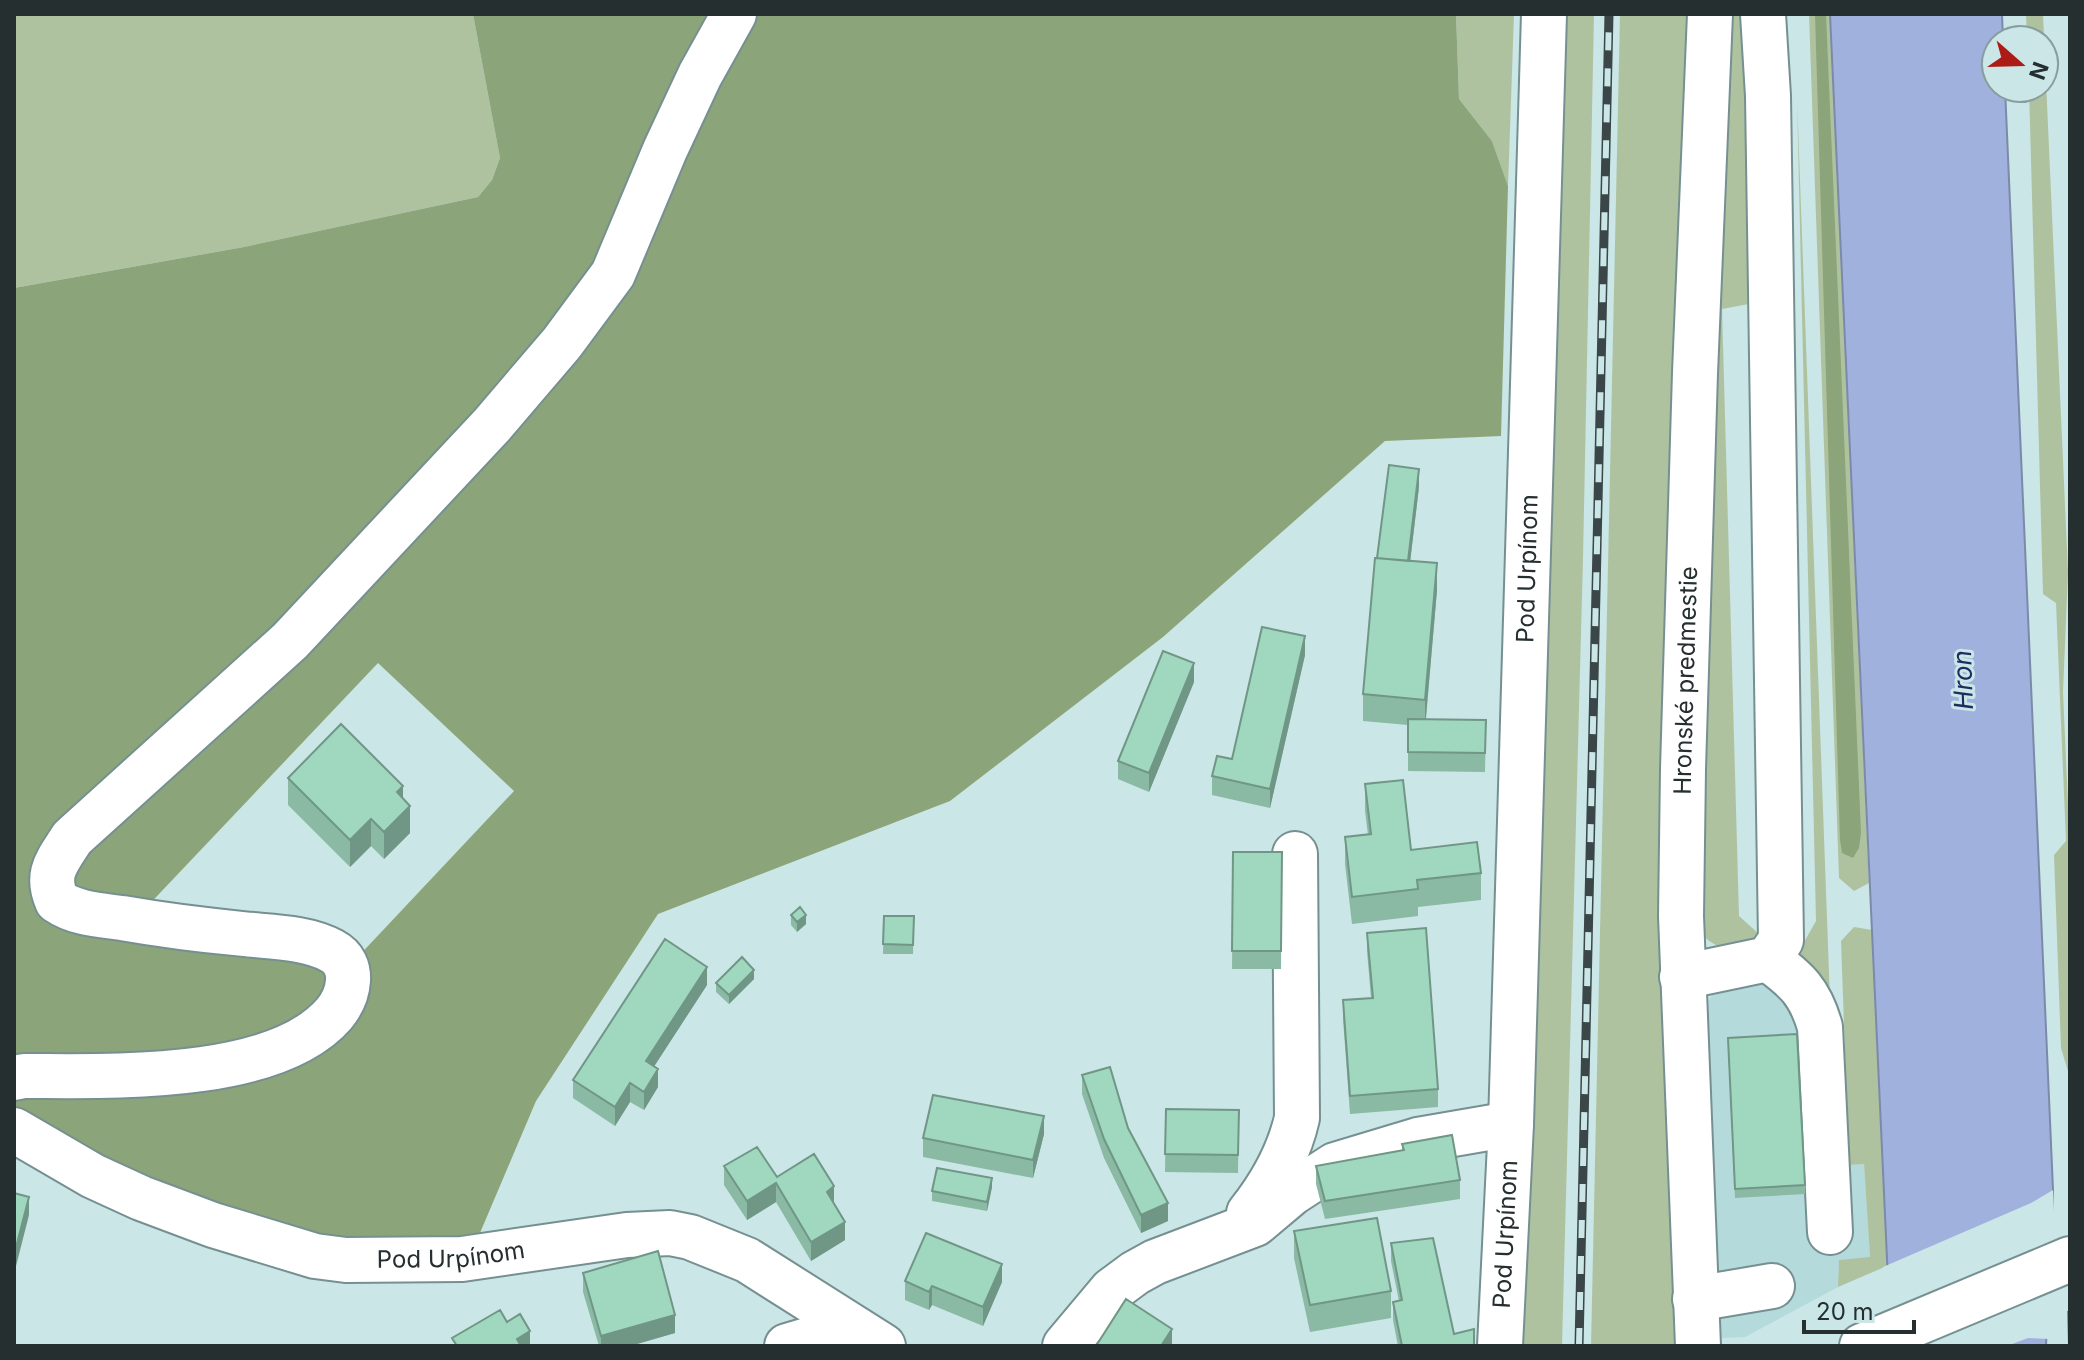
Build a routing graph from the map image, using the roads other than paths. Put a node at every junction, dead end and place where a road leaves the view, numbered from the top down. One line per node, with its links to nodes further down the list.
1 (734, 14): 8 (street)
2 (1544, 14): 9 (street, Pod Urpínom)
3 (1710, 14): 7 (street, Hronské predmestie)
4 (1763, 14): 6 (street)
5 (1295, 854): 12 (street)
6 (1768, 959): 7 (street); 11 (street)
7 (1682, 977): 15 (street, Hronské predmestie)
8 (14, 1078)
9 (1511, 1124): 12 (street, Pod Urpínom); 19 (street, Pod Urpínom)
10 (14, 1130): 16 (street, Pod Urpínom)
11 (1830, 1232)
12 (1233, 1234): 18 (street, Pod Urpínom)
13 (2062, 1262): 21 (street)
14 (1772, 1286): 15 (street)
15 (1695, 1299): 20 (street, Hronské predmestie)
16 (867, 1336): 17 (street)
17 (787, 1346)
18 (1065, 1346)
19 (1500, 1346)
20 (1698, 1346)
21 (1862, 1346)

